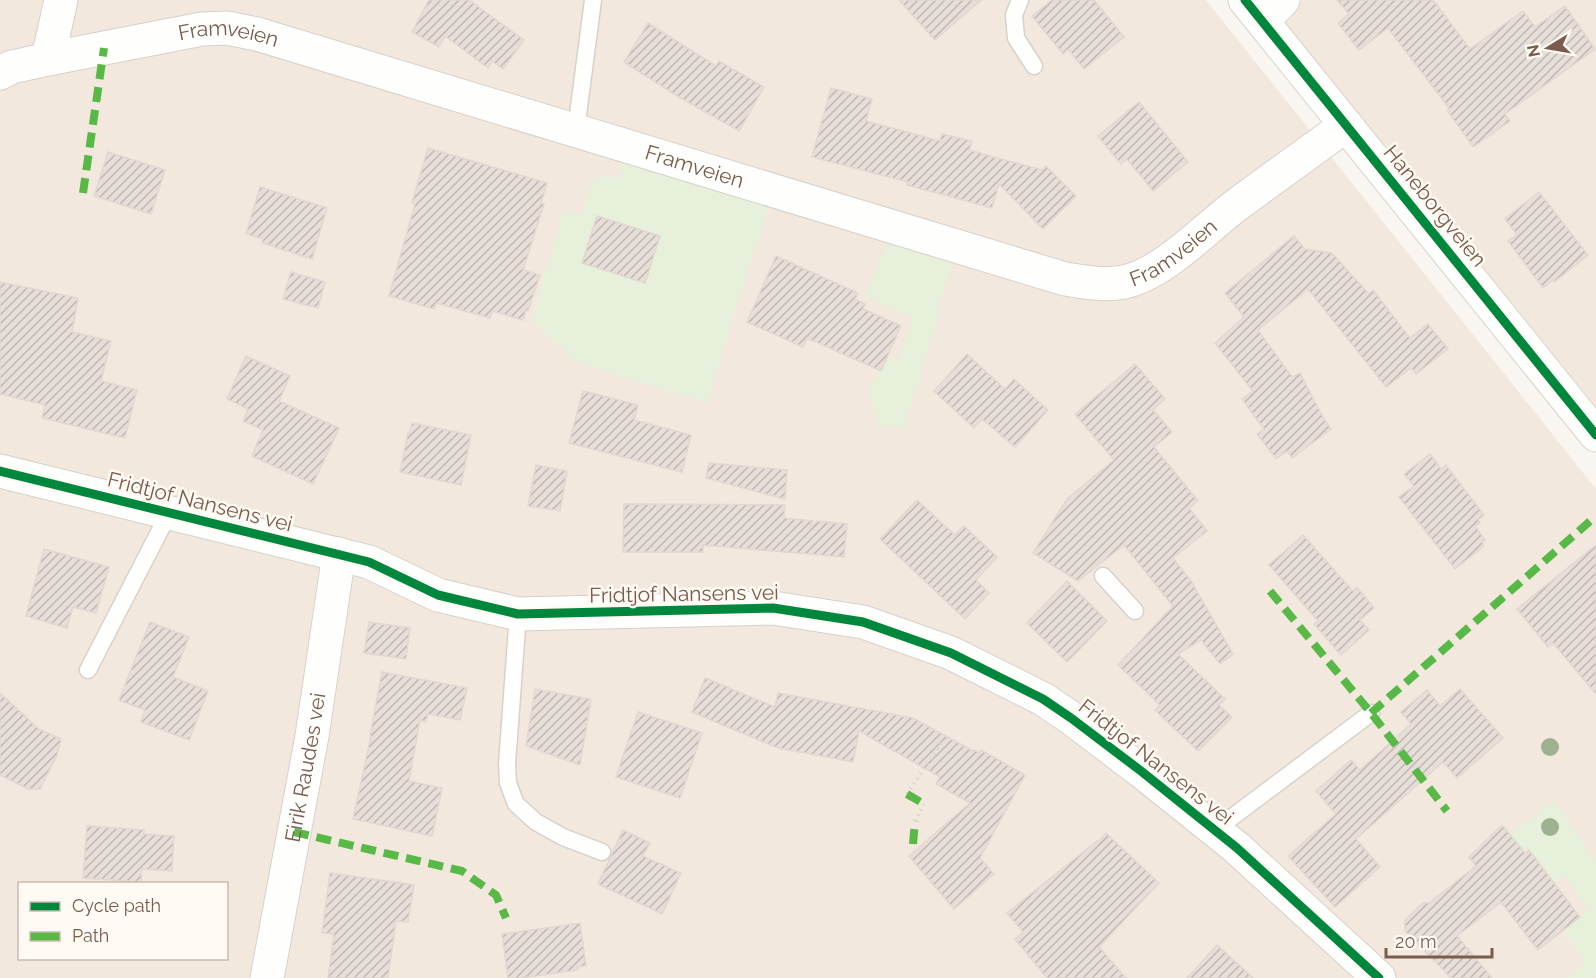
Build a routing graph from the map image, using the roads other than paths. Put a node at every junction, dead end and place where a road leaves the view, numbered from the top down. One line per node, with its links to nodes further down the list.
1 (61, 0): 5 (street)
2 (593, 0): 9 (lane)
3 (1020, 0): 6 (lane)
4 (1264, 7): 8 (street, Haneborgveien)
5 (48, 59): 7 (street, Framveien); 9 (street, Framveien)
6 (1034, 66)
7 (0, 73)
8 (1346, 125): 9 (street, Framveien); 10 (street, Haneborgveien)
9 (576, 130)
10 (1596, 435)
11 (0, 471): 12 (street, Fridtjof Nansens vei)
12 (169, 513): 13 (street, Fridtjof Nansens vei); 17 (lane)
13 (339, 554): 16 (street, Fridtjof Nansens vei); 21 (street, Eirik Raudes vei)
14 (1103, 576): 15 (lane)
15 (1135, 611)
16 (518, 614): 19 (street, Fridtjof Nansens vei); 20 (lane)
17 (88, 670)
18 (1371, 713): 19 (lane, Fridtjof Nansens vei)
19 (1215, 830): 22 (street, Fridtjof Nansens vei)
20 (602, 852)
21 (267, 978)
22 (1379, 978)

